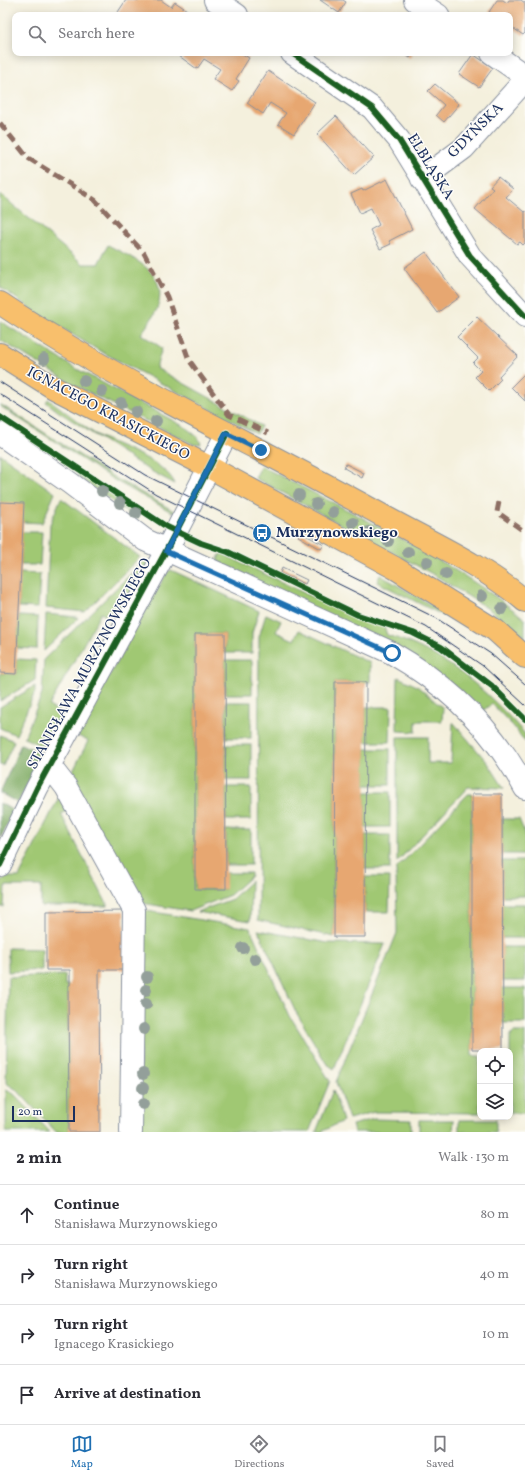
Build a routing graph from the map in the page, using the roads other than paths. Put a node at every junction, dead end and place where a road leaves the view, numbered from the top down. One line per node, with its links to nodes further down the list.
1 (215, 0): 3 (street)
2 (415, 0): 4 (street)
3 (233, 12)
4 (433, 12)
5 (296, 56): 9 (street, ELBLĄSKA)
6 (496, 56): 7 (street)
7 (525, 76)
8 (525, 80): 9 (street, GDYŃSKA)
9 (422, 179): 11 (street, ELBLĄSKA)
10 (0, 304): 13 (main road)
11 (525, 316)
12 (0, 354): 15 (main road, IGNACEGO KRASICKIEGO)
13 (226, 433): 15 (street, STANISŁAWA MURZYNOWSKIEGO); 17 (main road)
14 (0, 434): 16 (street, STANISŁAWA MURZYNOWSKIEGO)
15 (209, 467): 16 (street, STANISŁAWA MURZYNOWSKIEGO); 18 (main road, IGNACEGO KRASICKIEGO)
16 (166, 551): 19 (street, STANISŁAWA MURZYNOWSKIEGO); 20 (street, STANISŁAWA MURZYNOWSKIEGO)
17 (525, 601)
18 (525, 657)
19 (49, 765): 21 (street, STANISŁAWA MURZYNOWSKIEGO); 22 (street)
20 (525, 788)
21 (0, 865)
22 (131, 1132)

